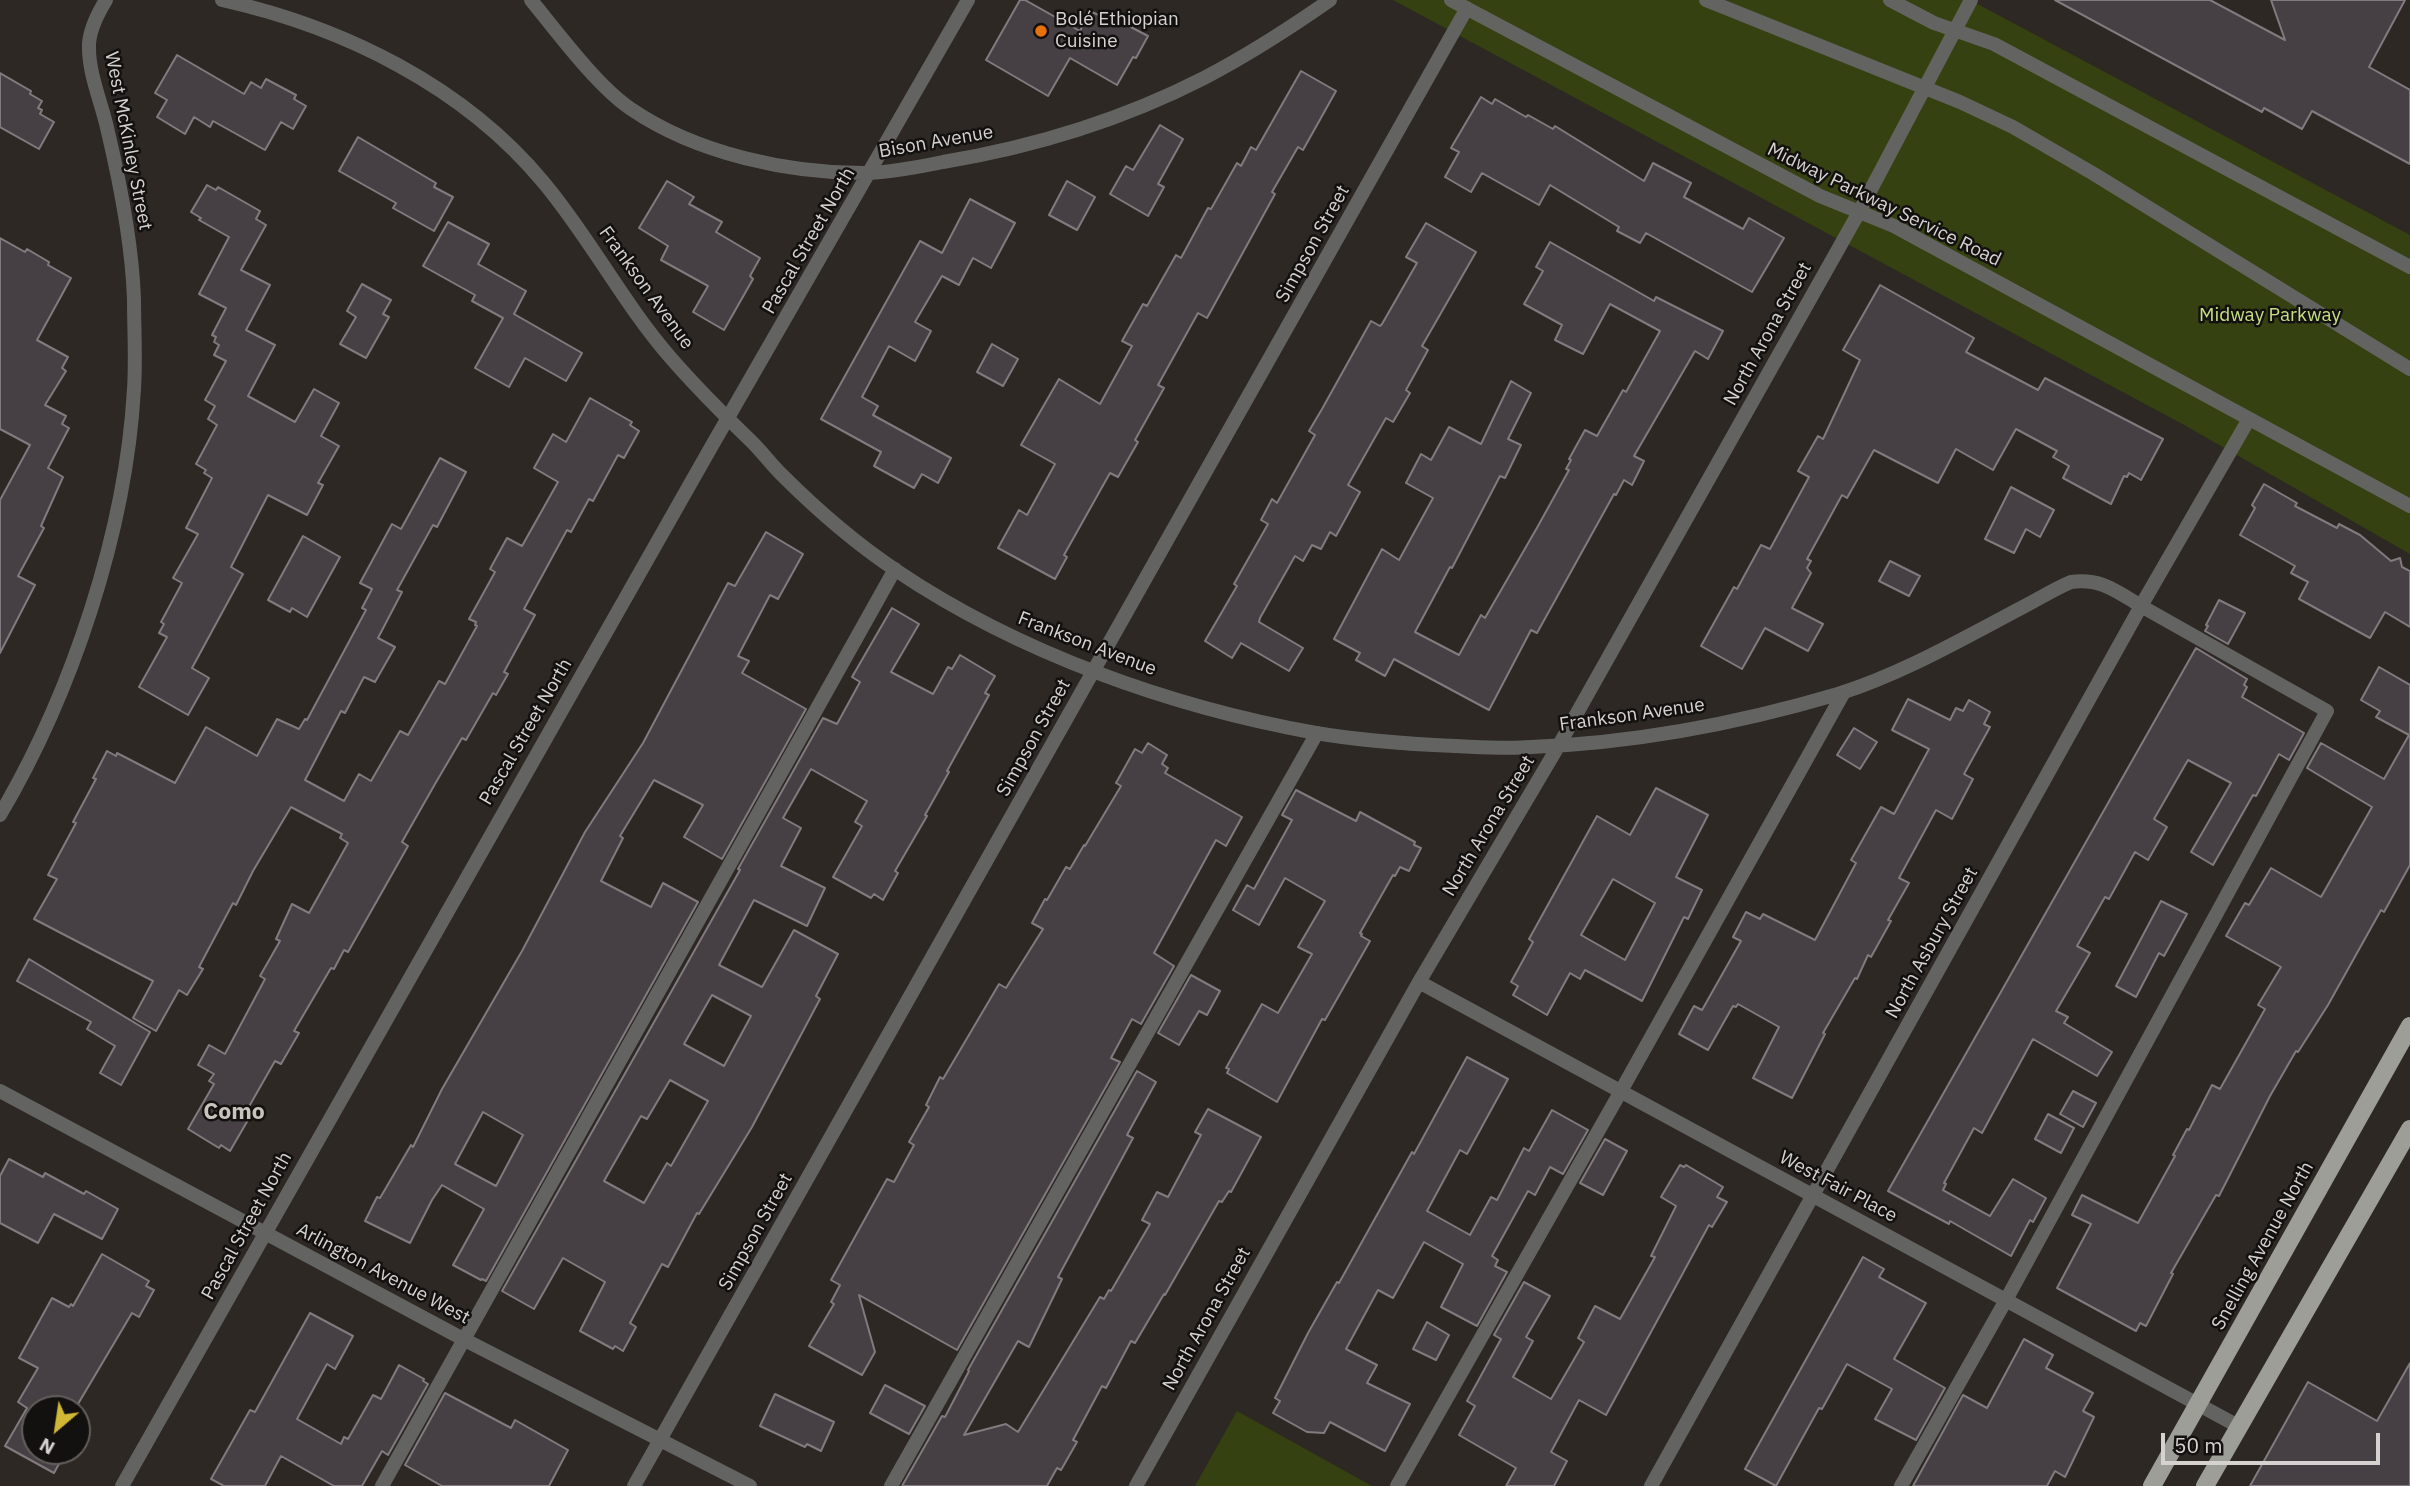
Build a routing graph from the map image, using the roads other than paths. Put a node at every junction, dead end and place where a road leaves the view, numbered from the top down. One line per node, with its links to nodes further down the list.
1 (106, 0): 26 (street, West McKinley Street)
2 (222, 0): 18 (street, Frankson Avenue)
3 (531, 0): 13 (street, Bison Avenue)
4 (968, 0): 13 (street, Pascal Street North)
5 (1331, 0): 13 (street, Bison Avenue)
6 (1451, 0): 10 (street, Midway Parkway Service Road)
7 (1706, 0): 12 (street)
8 (1890, 0): 11 (street)
9 (1972, 0): 11 (street, North Arona Street)
10 (1466, 8): 14 (street, Midway Parkway Service Road); 22 (street, Simpson Street)
11 (1955, 30): 12 (street, North Arona Street); 15 (street)
12 (1925, 88): 14 (street, North Arona Street); 16 (street)
13 (870, 173): 18 (street, Pascal Street North)
14 (1858, 214): 17 (street, Midway Parkway Service Road); 25 (street, North Arona Street)
15 (2410, 267)
16 (2410, 369)
17 (2249, 419): 19 (street, Midway Parkway Service Road); 21 (street, North Asbury Street)
18 (728, 420): 20 (street, Frankson Avenue); 33 (street, Pascal Street North)
19 (2410, 506)
20 (895, 569): 22 (street, Frankson Avenue); 35 (street)
21 (2141, 606): 23 (street, Frankson Avenue); 32 (street, North Asbury Street); 34 (street, Frankson Avenue)
22 (1095, 670): 24 (street, Frankson Avenue); 38 (street, Simpson Street)
23 (1844, 692): 25 (street, Frankson Avenue); 30 (street)
24 (1317, 733): 25 (street, Frankson Avenue); 43 (street)
25 (1559, 745): 27 (street, North Arona Street)
26 (0, 815)
27 (1419, 982): 30 (street, West Fair Place); 44 (street, North Arona Street)
28 (2410, 1027): 36 (main road, Snelling Avenue North)
29 (0, 1091): 33 (street, Arlington Avenue West)
30 (1621, 1091): 32 (street, West Fair Place); 45 (street)
31 (2410, 1129): 37 (main road)
32 (1814, 1197): 34 (street, West Fair Place); 46 (street, North Asbury Street)
33 (265, 1234): 35 (street, Arlington Avenue West); 39 (street, Pascal Street North)
34 (2006, 1300): 36 (street, West Fair Place); 47 (street)
35 (465, 1340): 38 (street, Arlington Avenue West); 40 (street)
36 (2199, 1404): 37 (street, West Fair Place); 48 (main road, Snelling Avenue North)
37 (2238, 1426): 49 (main road)
38 (660, 1439): 41 (street, Simpson Street); 42 (street, Arlington Avenue West)
39 (122, 1486)
40 (382, 1486)
41 (634, 1486)
42 (750, 1486)
43 (891, 1486)
44 (1136, 1486)
45 (1397, 1486)
46 (1651, 1486)
47 (1901, 1486)
48 (2152, 1486)
49 (2204, 1486)

